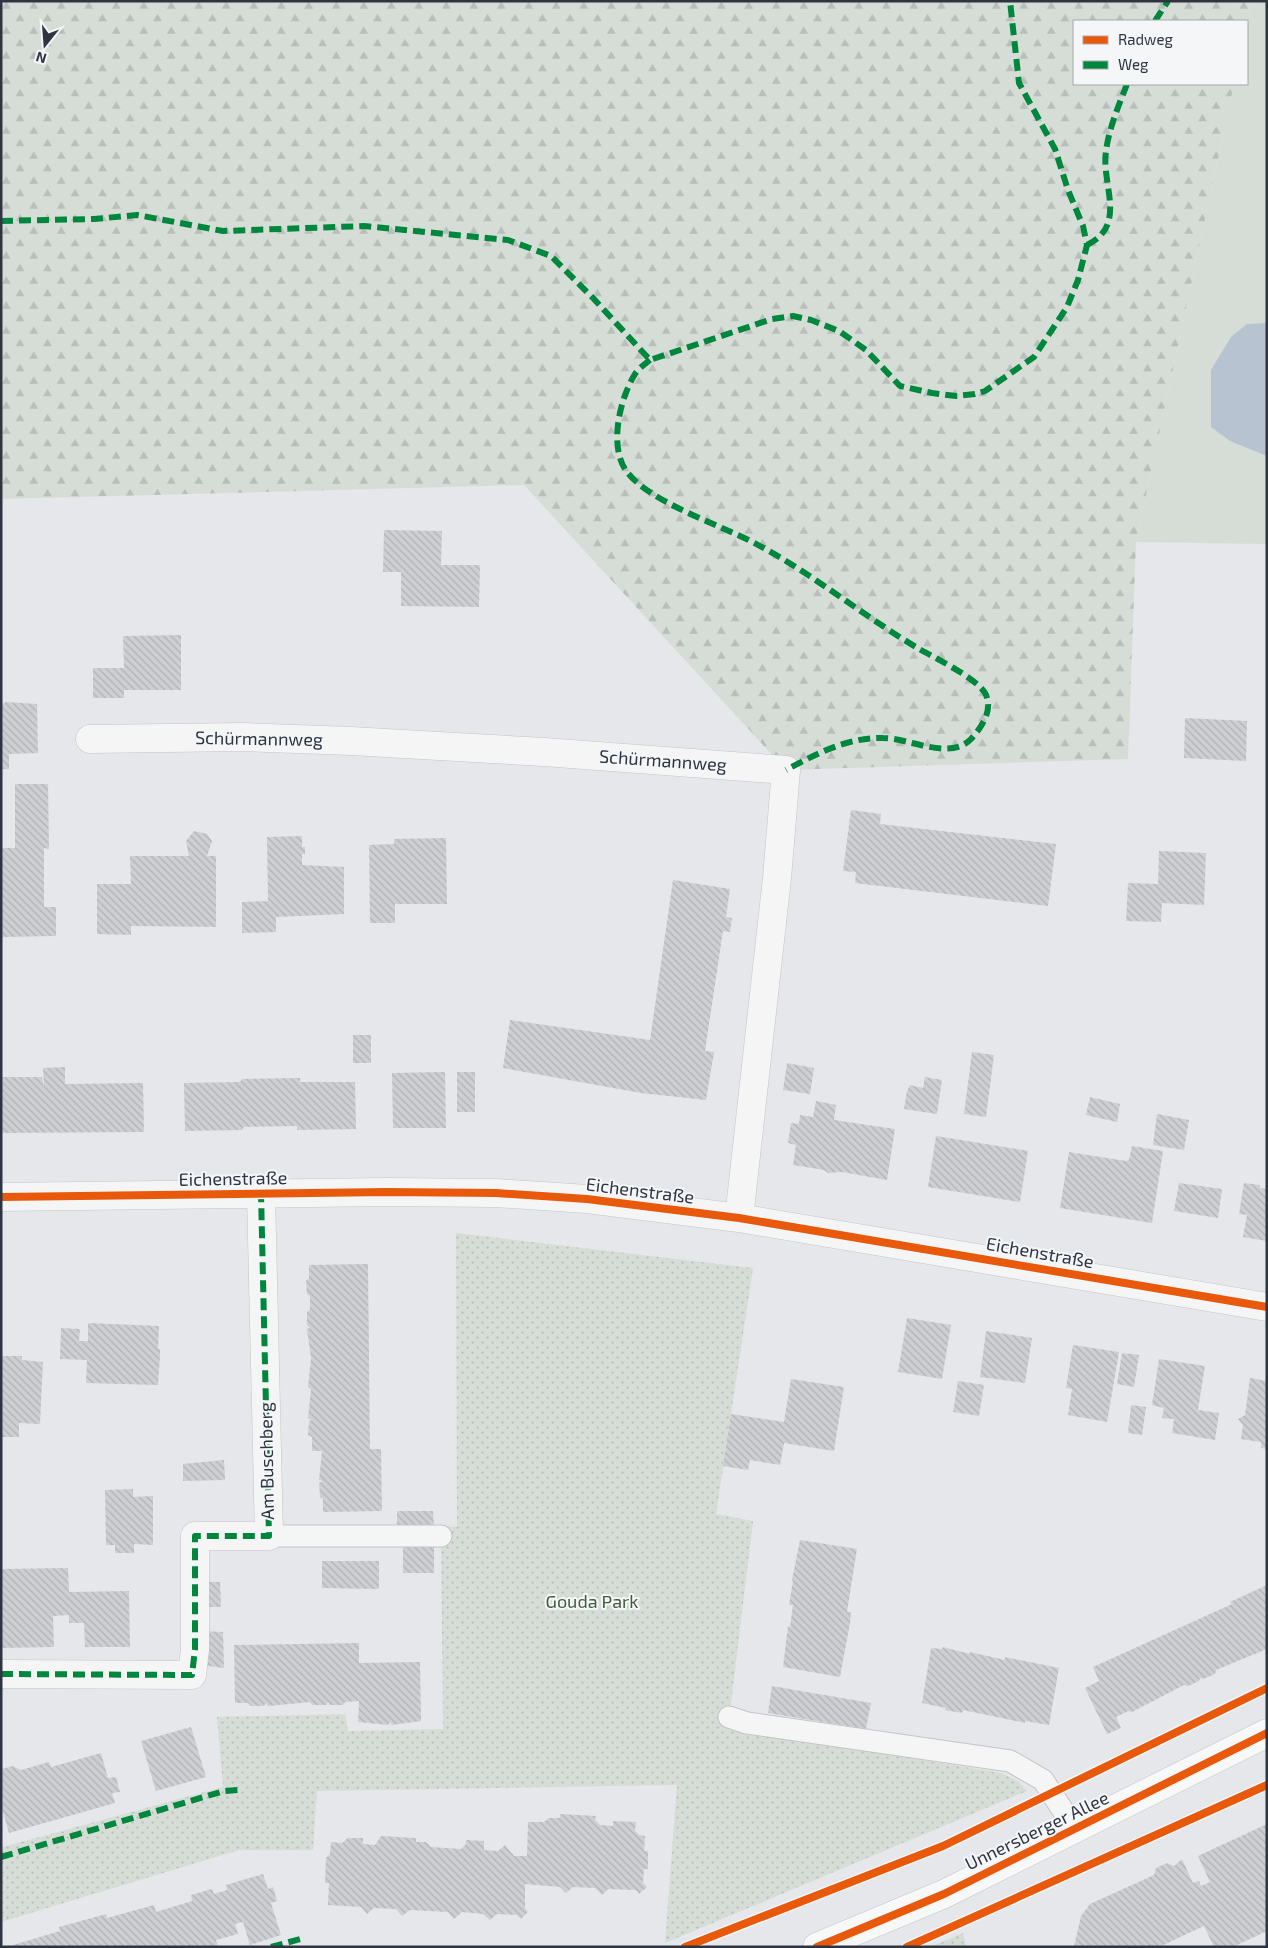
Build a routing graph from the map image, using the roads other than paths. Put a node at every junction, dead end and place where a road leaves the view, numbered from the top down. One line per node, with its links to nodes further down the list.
1 (90, 740): 4 (street, Schürmannweg)
2 (261, 1193): 3 (street, Eichenstraße); 4 (street, Eichenstraße); 6 (street, Am Buschberg)
3 (1, 1197)
4 (738, 1218): 5 (street, Eichenstraße)
5 (1267, 1307)
6 (269, 1536): 7 (lane); 8 (street, Am Buschberg)
7 (441, 1536)
8 (1, 1674)
9 (729, 1717): 11 (lane, Unnersberger Allee)
10 (1267, 1733): 11 (main road, Unnersberger Allee)
11 (1075, 1828): 12 (main road, Unnersberger Allee)
12 (817, 1947)

